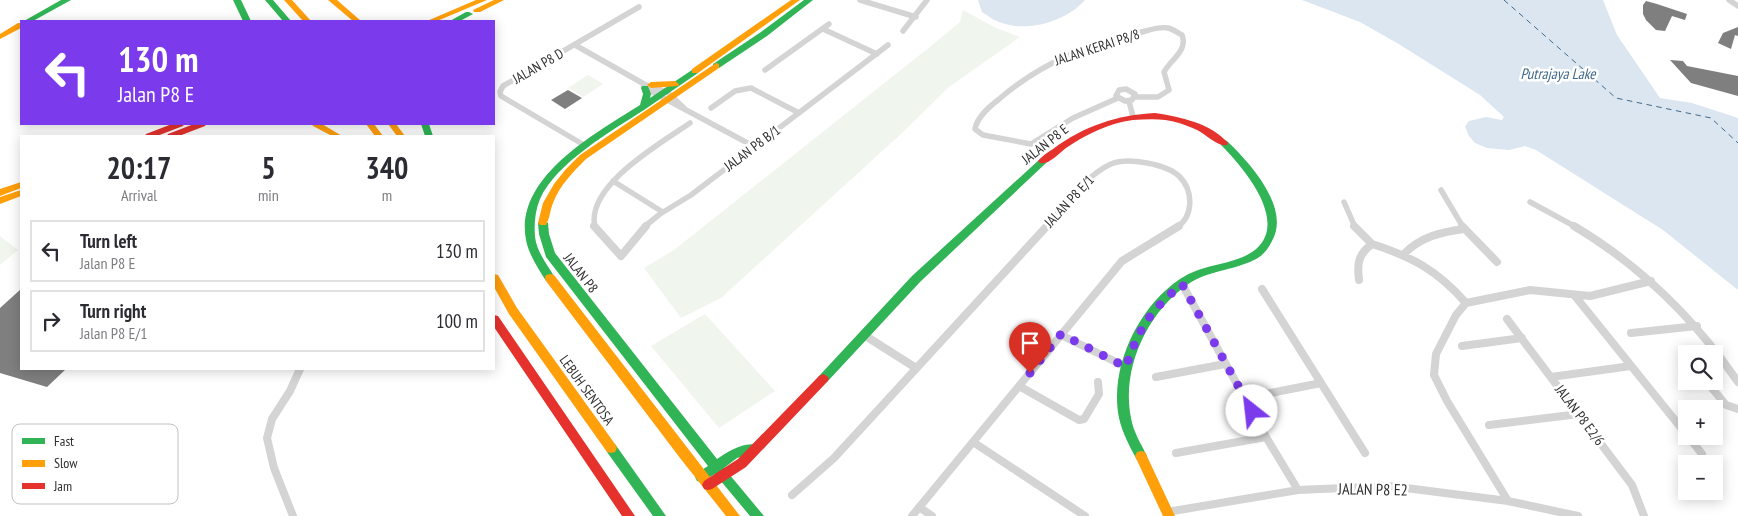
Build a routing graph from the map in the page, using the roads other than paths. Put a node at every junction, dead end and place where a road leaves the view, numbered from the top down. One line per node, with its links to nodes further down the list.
1 (67, 0): 16 (street)
2 (237, 0): 17 (street)
3 (269, 0): 18 (street)
4 (288, 0): 19 (street)
5 (332, 0): 20 (street)
6 (483, 0): 21 (street)
7 (500, 0): 22 (street)
8 (796, 0): 32 (street, JALAN P8)
9 (809, 0): 34 (street, JALAN P8)
10 (860, 0): 15 (street)
11 (927, 0): 15 (street)
12 (1729, 0): 13 (street)
13 (1738, 6)
14 (639, 8): 28 (street, JALAN P8 D)
15 (916, 17): 26 (street)
16 (30, 20)
17 (247, 20)
18 (286, 20)
19 (306, 20)
20 (357, 20)
21 (433, 20)
22 (455, 20)
23 (829, 24): 25 (street)
24 (20, 26): 27 (street)
25 (824, 29): 30 (street); 31 (street)
26 (903, 30)
27 (0, 37)
28 (575, 45): 33 (street); 51 (street, JALAN P8 D)
29 (888, 45): 30 (street, JALAN P8 B/1)
30 (877, 54): 40 (street, JALAN P8 B/1)
31 (765, 70)
32 (675, 84): 33 (street); 34 (street, JALAN P8)
33 (647, 85): 34 (street); 38 (street)
34 (665, 96): 38 (street, JALAN P8); 52 (street); 105 (street, JALAN P8)
35 (1135, 96): 36 (street); 36 (street, JALAN KERAI P8/8); 37 (street)
36 (1118, 98): 37 (street)
37 (1129, 101): 41 (street)
38 (644, 105): 51 (street, JALAN P8)
39 (711, 108): 40 (street)
40 (799, 113): 52 (street, JALAN P8 B/1)
41 (1133, 117): 69 (street, JALAN P8 E); 78 (street, JALAN P8 E)
42 (690, 123): 53 (street)
43 (177, 125): 47 (street)
44 (199, 125): 48 (street)
45 (318, 125): 49 (street)
46 (326, 125): 50 (street)
47 (152, 135)
48 (174, 135)
49 (336, 135)
50 (337, 135)
51 (584, 145): 106 (street, JALAN P8)
52 (754, 147): 61 (street, JALAN P8 B/1)
53 (613, 181): 61 (street); 61 (street, JALAN P8 B/1)
54 (20, 185): 56 (street)
55 (1441, 190): 62 (street)
56 (0, 193)
57 (20, 193): 58 (street)
58 (0, 201)
59 (1344, 202): 63 (street)
60 (1530, 202): 68 (street)
61 (661, 210)
62 (1464, 229): 64 (street); 65 (street)
63 (1372, 244): 64 (street); 67 (street)
64 (1404, 254): 72 (street)
65 (1497, 262)
66 (495, 280): 116 (street, LEBUH SENTOSA)
67 (1359, 280)
68 (1651, 281): 71 (street); 75 (street)
69 (1182, 284): 81 (street); 83 (street, JALAN P8 E)
70 (1262, 289): 90 (street)
71 (1575, 296): 72 (street); 82 (street)
72 (1466, 303): 111 (street)
73 (1507, 319): 79 (street, JALAN P8 E2/6)
74 (495, 321): 115 (street)
75 (1697, 326): 76 (street); 89 (street)
76 (1631, 333)
77 (1061, 334): 83 (street); 84 (street, JALAN P8 E/1); 91 (street, JALAN P8 E/1)
78 (864, 335): 84 (street); 101 (street, JALAN P8 E)
79 (1522, 338): 80 (street); 87 (street, JALAN P8 E2/6)
80 (1462, 346)
81 (1226, 364): 86 (street); 93 (street)
82 (1631, 366): 87 (street); 96 (street)
83 (1126, 367): 113 (street, JALAN P8 E)
84 (916, 368): 110 (street, JALAN P8 E/1)
85 (300, 370): 114 (street)
86 (1156, 377)
87 (1551, 377): 95 (street, JALAN P8 E2/6)
88 (1098, 382): 91 (street)
89 (1738, 382)
90 (1322, 383): 93 (street); 103 (street)
91 (1019, 386): 99 (street, JALAN P8 E/1)
92 (1714, 390): 94 (street)
93 (1245, 398): 98 (street)
94 (1738, 409)
95 (1579, 414): 97 (street); 123 (street, JALAN P8 E2/6)
96 (1678, 424)
97 (1489, 425)
98 (1266, 437): 102 (street); 109 (street)
99 (973, 442): 112 (street, JALAN P8 E/1); 121 (street)
100 (1695, 445): 104 (street)
101 (753, 449): 105 (street); 107 (street, JALAN P8 E)
102 (1176, 453)
103 (1365, 453)
104 (1702, 454)
105 (716, 467): 106 (street); 107 (street, JALAN P8)
106 (702, 476): 108 (street, JALAN P8)
107 (723, 476): 108 (street, JALAN P8 E); 118 (street, JALAN P8)
108 (708, 485): 117 (street, JALAN P8)
109 (1298, 490): 111 (street, JALAN P8 E2); 113 (street, JALAN P8 E2)
110 (792, 495)
111 (1508, 501): 122 (street, JALAN P8 E2)
112 (920, 507): 119 (street, JALAN P8 E/1); 120 (street)
113 (1168, 514)
114 (293, 516)
115 (629, 516)
116 (660, 516)
117 (734, 516)
118 (758, 516)
119 (912, 516)
120 (932, 516)
121 (1085, 516)
122 (1578, 516)
123 (1644, 516)

